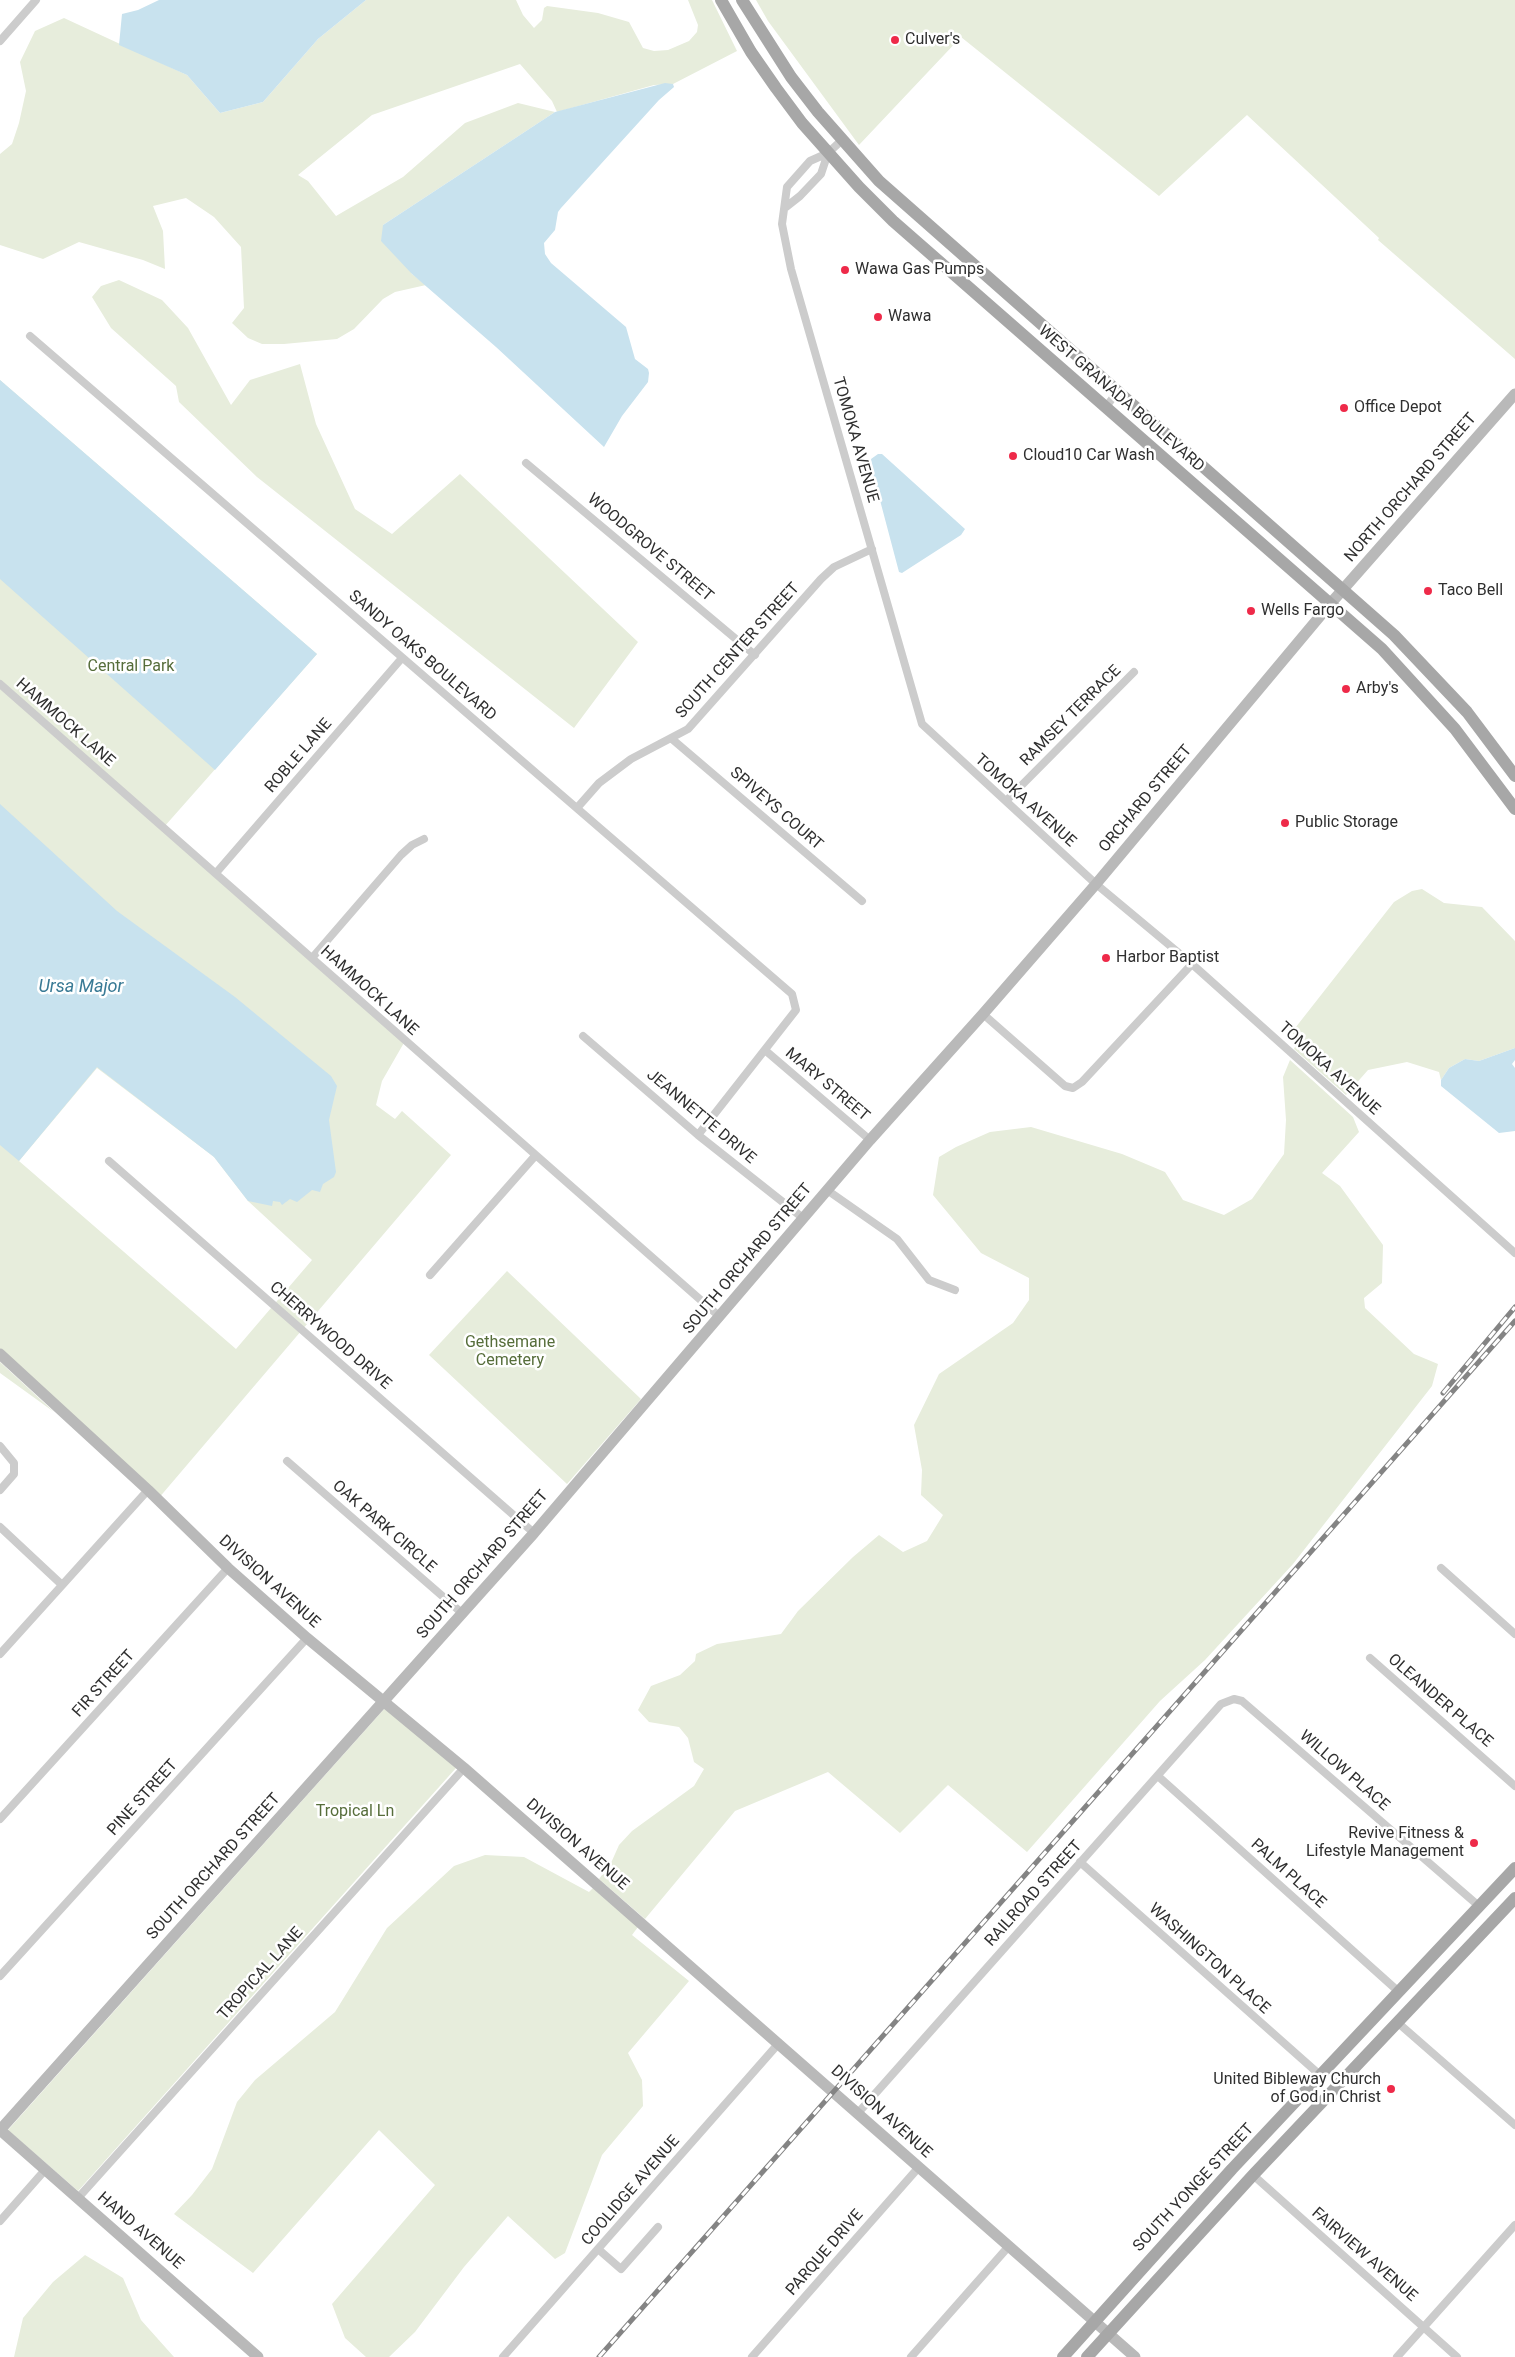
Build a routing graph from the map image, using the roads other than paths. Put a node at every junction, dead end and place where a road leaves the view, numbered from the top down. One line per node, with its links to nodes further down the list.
1 (36, 0): 4 (street)
2 (721, 0): 6 (main road, WEST GRANADA BOULEVARD)
3 (742, 0): 5 (main road, WEST GRANADA BOULEVARD)
4 (0, 41)
5 (842, 140): 6 (street, TOMOKA AVENUE); 9 (main road, WEST GRANADA BOULEVARD)
6 (828, 153): 7 (street, TOMOKA AVENUE); 7 (street, TOMOKA AVENUE); 11 (main road, WEST GRANADA BOULEVARD)
7 (786, 207): 13 (street, TOMOKA AVENUE)
8 (30, 336): 17 (street, SANDY OAKS BOULEVARD)
9 (1118, 392): 11 (street); 14 (main road, WEST GRANADA BOULEVARD)
10 (1515, 394): 14 (street, NORTH ORCHARD STREET)
11 (1106, 407): 15 (main road, WEST GRANADA BOULEVARD)
12 (526, 463): 16 (street, WOODGROVE STREET)
13 (872, 549): 16 (street, SOUTH CENTER STREET); 24 (street, TOMOKA AVENUE)
14 (1344, 588): 15 (street, NORTH ORCHARD STREET); 22 (main road, WEST GRANADA BOULEVARD)
15 (1331, 603): 20 (main road, WEST GRANADA BOULEVARD); 29 (street, ORCHARD STREET)
16 (755, 655): 21 (street, SOUTH CENTER STREET)
17 (402, 658): 25 (street, SANDY OAKS BOULEVARD); 28 (street, ROBLE LANE)
18 (1134, 672): 24 (street, RAMSEY TERRACE)
19 (0, 684): 28 (street, HAMMOCK LANE)
20 (1455, 729): 22 (main road); 26 (main road, WEST GRANADA BOULEVARD)
21 (672, 739): 25 (street, SOUTH CENTER STREET); 30 (street, SPIVEYS COURT)
22 (1495, 747): 23 (main road, WEST GRANADA BOULEVARD)
23 (1515, 776)
24 (1006, 801): 29 (street, TOMOKA AVENUE)
25 (577, 808): 35 (street, SANDY OAKS BOULEVARD)
26 (1515, 809)
27 (424, 839): 31 (street)
28 (216, 873): 31 (street, HAMMOCK LANE)
29 (1096, 884): 32 (street, TOMOKA AVENUE); 33 (street, ORCHARD STREET)
30 (862, 901)
31 (312, 958): 38 (street, HAMMOCK LANE)
32 (1192, 964): 33 (street); 42 (street, TOMOKA AVENUE)
33 (983, 1014): 37 (street, SOUTH ORCHARD STREET)
34 (583, 1036): 36 (street, JEANNETTE DRIVE)
35 (766, 1051): 36 (street); 37 (street, MARY STREET)
36 (698, 1136): 41 (street, JEANNETTE DRIVE)
37 (870, 1140): 40 (street, SOUTH ORCHARD STREET)
38 (535, 1156): 43 (street); 45 (street, HAMMOCK LANE)
39 (109, 1161): 52 (street, CHERRYWOOD DRIVE)
40 (827, 1190): 41 (street, SOUTH ORCHARD STREET); 44 (street)
41 (803, 1218): 45 (street, SOUTH ORCHARD STREET)
42 (1515, 1253)
43 (430, 1275)
44 (955, 1290)
45 (720, 1317): 52 (street, SOUTH ORCHARD STREET)
46 (0, 1354): 50 (street, DIVISION AVENUE)
47 (0, 1446): 49 (street)
48 (288, 1461): 56 (street, OAK PARK CIRCLE)
49 (0, 1490)
50 (148, 1490): 53 (street, DIVISION AVENUE); 55 (street)
51 (0, 1527): 55 (street)
52 (534, 1533): 56 (street, SOUTH ORCHARD STREET)
53 (228, 1568): 58 (street, DIVISION AVENUE); 66 (street, FIR STREET)
54 (1441, 1568): 57 (street)
55 (61, 1584): 59 (street)
56 (463, 1614): 62 (street, SOUTH ORCHARD STREET)
57 (1515, 1634)
58 (307, 1638): 62 (street, DIVISION AVENUE); 71 (street, PINE STREET)
59 (0, 1654)
60 (1370, 1658): 65 (street, OLEANDER PLACE)
61 (1234, 1699): 64 (street, RAILROAD STREET); 70 (street, WILLOW PLACE)
62 (384, 1701): 63 (street, DIVISION AVENUE); 79 (street, SOUTH ORCHARD STREET)
63 (464, 1768): 74 (street, DIVISION AVENUE); 83 (street, TROPICAL LANE)
64 (1159, 1777): 67 (street, RAILROAD STREET); 72 (street, PALM PLACE)
65 (1515, 1786)
66 (0, 1818)
67 (1080, 1862): 75 (street, WASHINGTON PLACE); 77 (street, RAILROAD STREET)
68 (1515, 1868): 70 (main road, SOUTH YONGE STREET)
69 (1515, 1898): 73 (main road)
70 (1480, 1907): 72 (main road, SOUTH YONGE STREET)
71 (0, 1976)
72 (1399, 1992): 75 (main road, SOUTH YONGE STREET)
73 (1397, 2022): 76 (main road); 78 (street)
74 (779, 2043): 77 (street, DIVISION AVENUE); 88 (street, COOLIDGE AVENUE)
75 (1320, 2076): 76 (main road); 89 (main road, SOUTH YONGE STREET)
76 (1316, 2108): 82 (main road)
77 (858, 2113): 80 (street, DIVISION AVENUE)
78 (1515, 2125)
79 (0, 2130): 81 (street, HAND AVENUE)
80 (919, 2167): 87 (street, DIVISION AVENUE); 94 (street, PARQUE DRIVE)
81 (45, 2170): 83 (street, HAND AVENUE); 84 (street)
82 (1253, 2175): 90 (street, FAIRVIEW AVENUE); 91 (main road)
83 (78, 2198): 92 (street, HAND AVENUE)
84 (0, 2221)
85 (1515, 2224): 90 (street)
86 (658, 2227): 88 (street)
87 (1009, 2246): 89 (street, DIVISION AVENUE); 95 (street)
88 (598, 2249): 93 (street, COOLIDGE AVENUE)
89 (1094, 2321): 91 (street, DIVISION AVENUE); 96 (main road, SOUTH YONGE STREET)
90 (1424, 2326): 99 (street); 100 (street, FAIRVIEW AVENUE)
91 (1108, 2334): 97 (main road); 98 (street, DIVISION AVENUE)
92 (258, 2357)
93 (503, 2357)
94 (752, 2357)
95 (911, 2357)
96 (1063, 2357)
97 (1088, 2357)
98 (1135, 2357)
99 (1397, 2357)
100 (1457, 2357)

